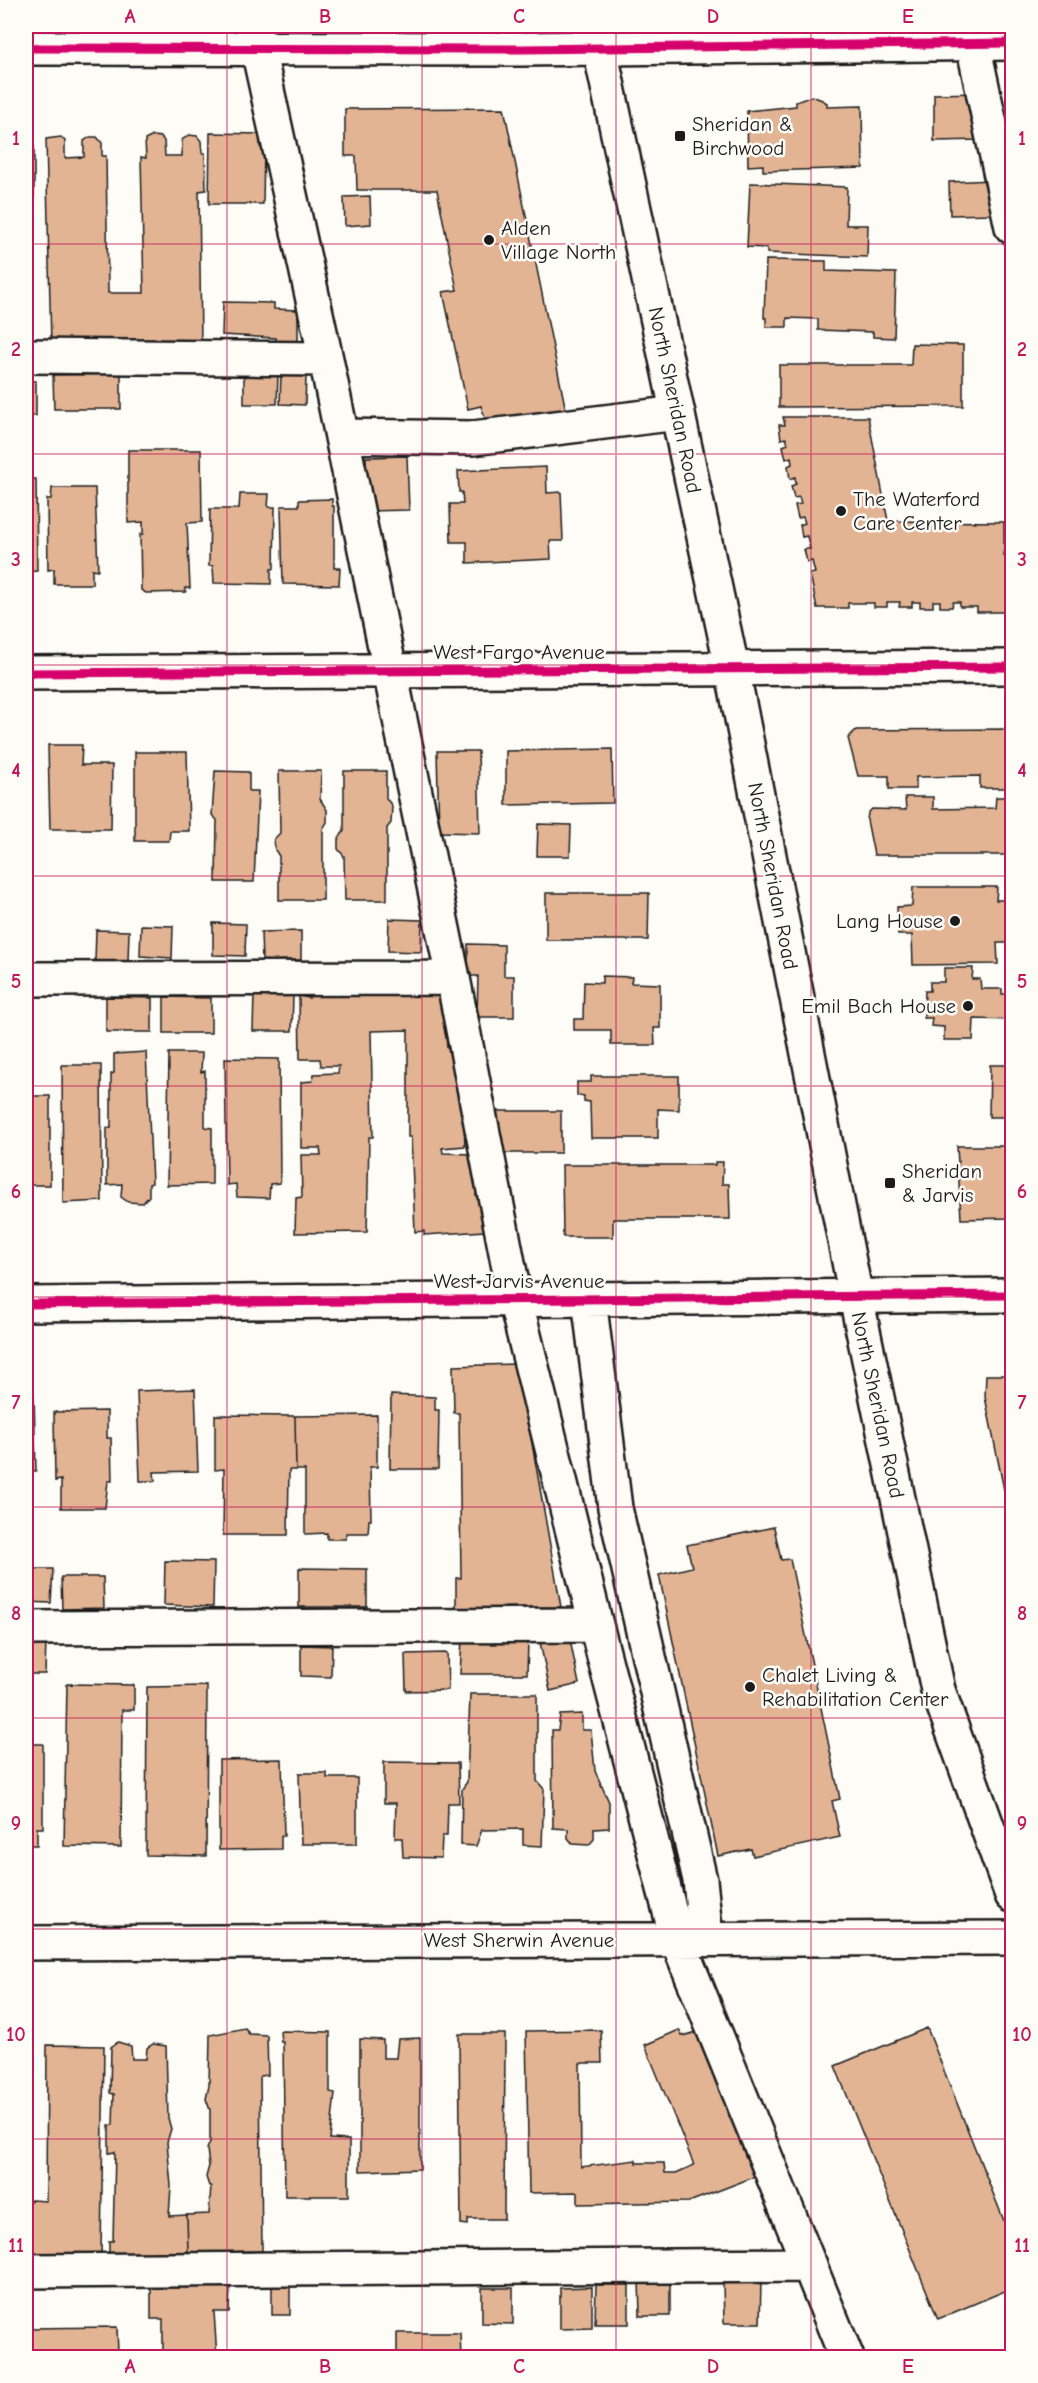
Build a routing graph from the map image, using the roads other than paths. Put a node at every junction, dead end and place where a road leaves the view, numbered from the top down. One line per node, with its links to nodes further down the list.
1 (255, 37): 2 (street); 5 (street); 8 (street)
2 (597, 37): 3 (street); 9 (street, North Sheridan Road)
3 (951, 38): 4 (street); 6 (street)
4 (1012, 43)
5 (26, 48)
6 (1012, 227)
7 (26, 356): 8 (street)
8 (326, 359): 10 (street)
9 (678, 413): 10 (street); 12 (street, North Sheridan Road)
10 (342, 436): 13 (street)
11 (1012, 667): 12 (street, West Fargo Avenue)
12 (732, 668): 13 (street, West Fargo Avenue); 18 (street, North Sheridan Road)
13 (390, 671): 14 (street, West Fargo Avenue); 15 (street)
14 (26, 673)
15 (453, 978): 16 (street); 19 (street)
16 (26, 979)
17 (1012, 1295): 18 (street, West Jarvis Avenue)
18 (856, 1297): 20 (street, West Jarvis Avenue); 24 (street, North Sheridan Road)
19 (515, 1299): 20 (street, West Jarvis Avenue); 21 (street, West Jarvis Avenue); 22 (street)
20 (589, 1299): 26 (street)
21 (26, 1304)
22 (596, 1624): 23 (street); 26 (street)
23 (26, 1628)
24 (1012, 1895)
25 (1012, 1938): 26 (street, West Sherwin Avenue)
26 (692, 1939): 27 (street, West Sherwin Avenue); 28 (street)
27 (26, 1943)
28 (810, 2265): 29 (street); 30 (street)
29 (26, 2271)
30 (847, 2358)

